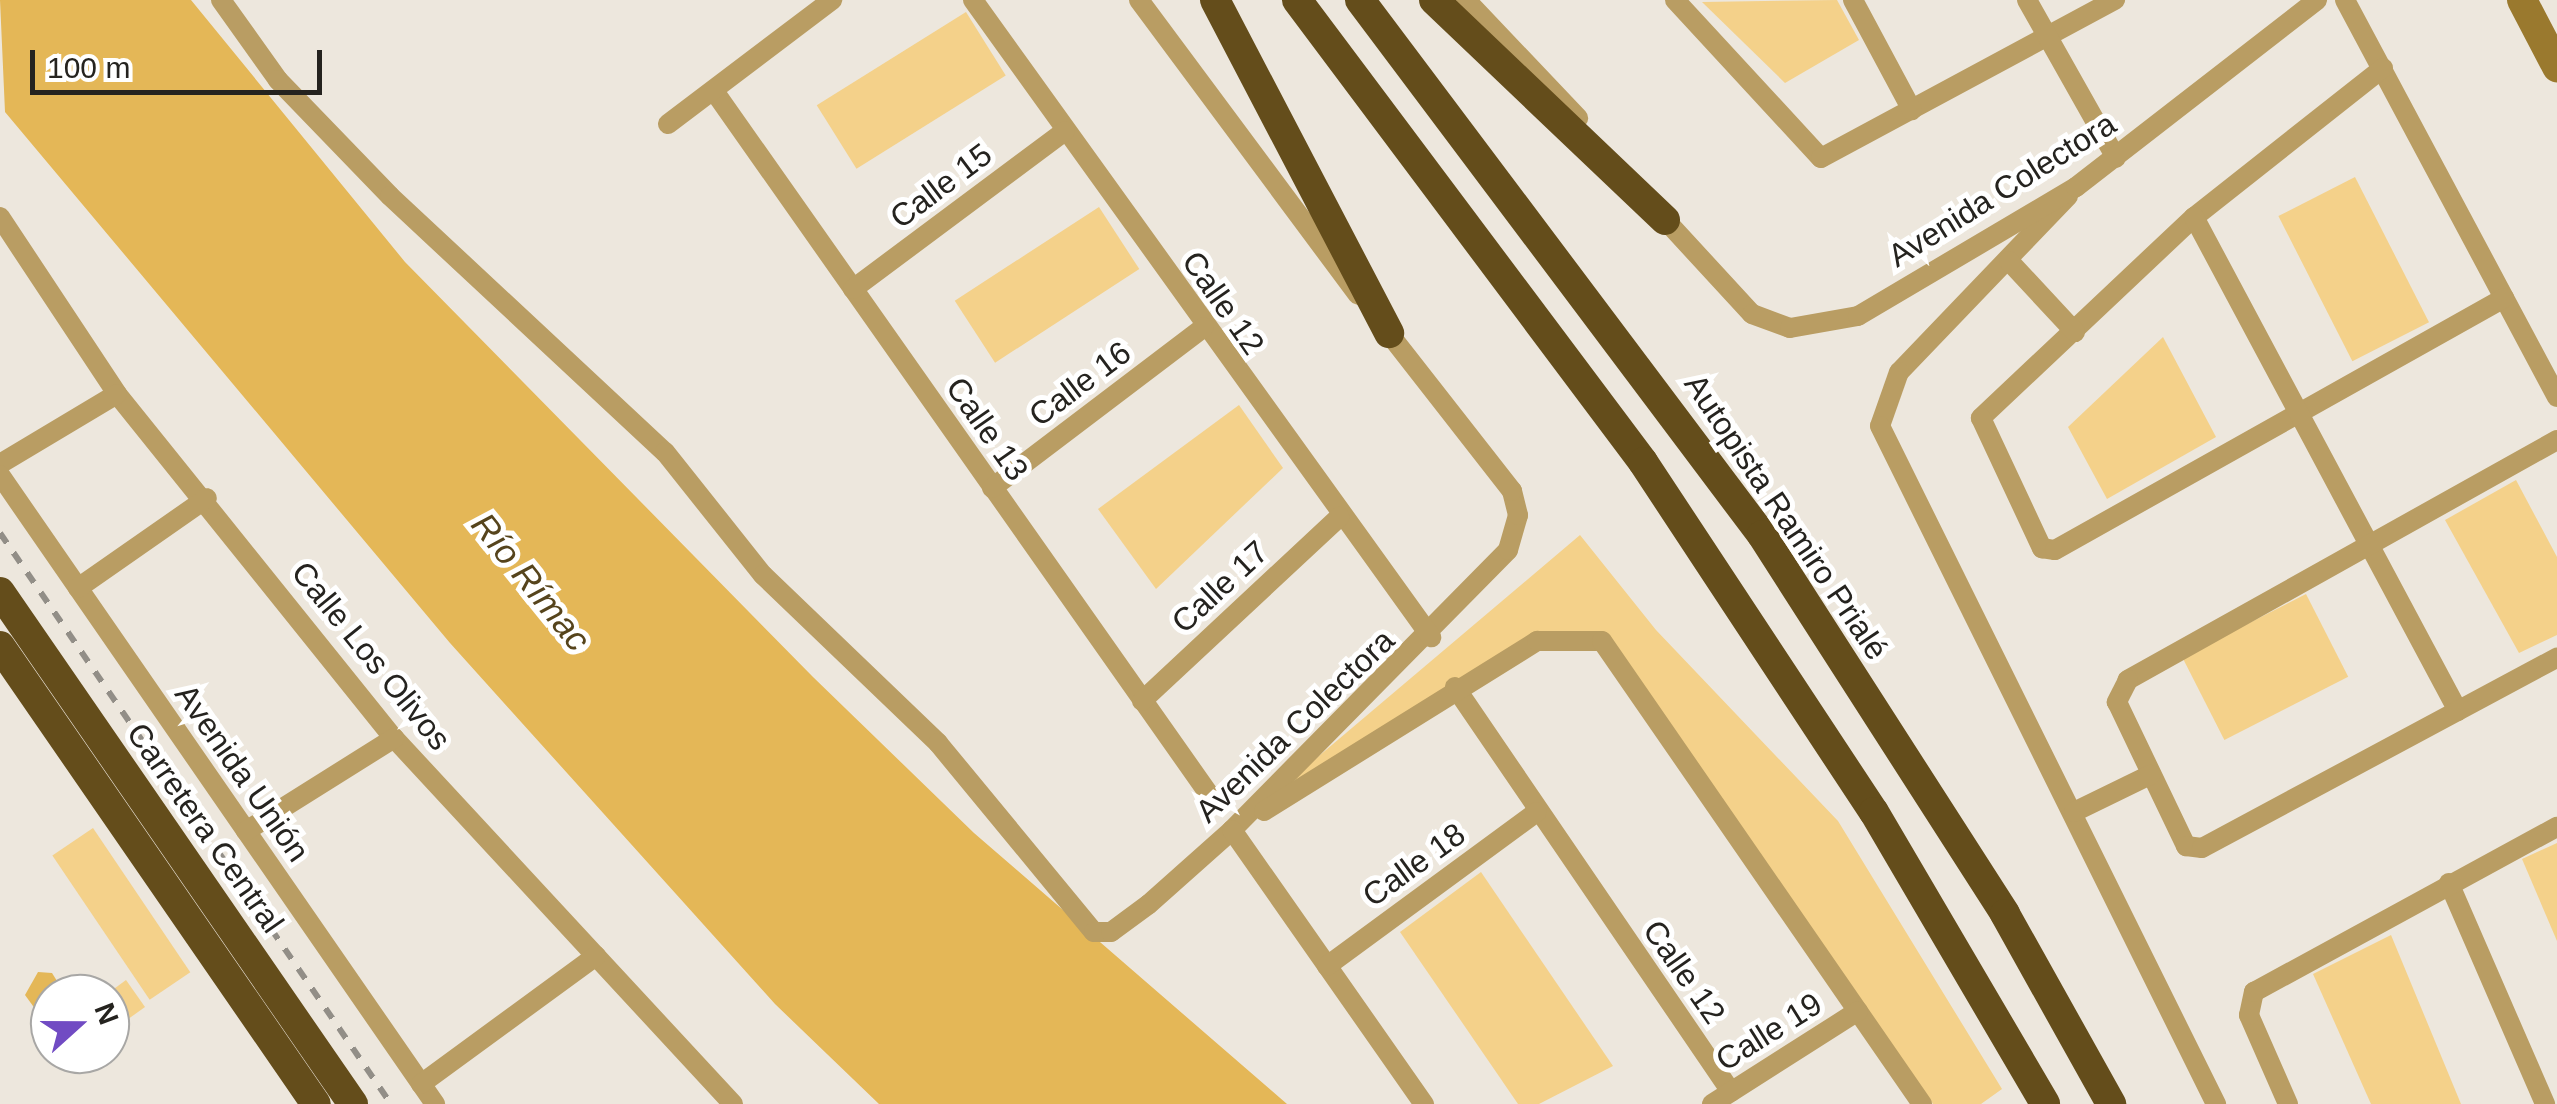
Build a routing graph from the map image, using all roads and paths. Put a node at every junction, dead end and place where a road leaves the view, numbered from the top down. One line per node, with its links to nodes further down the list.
1 (220, 0): 59 (street, Avenida Colectora)
2 (832, 0): 20 (street)
3 (972, 0): 23 (street, Calle 12)
4 (1139, 0): 34 (street)
5 (1216, 0): 34 (highway)
6 (1297, 0): 75 (highway)
7 (1360, 0): 76 (highway, Autopista Ramiro Prialé)
8 (1434, 0): 28 (highway)
9 (1466, 0): 28 (street)
10 (1675, 0): 21 (street)
11 (1853, 0): 21 (street)
12 (2027, 0): 17 (street)
13 (2115, 0): 17 (street)
14 (2317, 0): 24 (street, Avenida Colectora)
15 (2346, 0): 19 (street)
16 (2522, 0): 18 (street)
17 (2047, 37): 21 (street); 24 (street)
18 (2557, 67)
19 (2382, 68): 26 (street); 31 (street)
20 (714, 91): 22 (street); 30 (street, Calle 13)
21 (1912, 110)
22 (668, 124)
23 (1065, 131): 30 (street, Calle 15); 32 (street, Calle 12)
24 (2116, 158): 25 (street, Avenida Colectora)
25 (2076, 187): 28 (street, Avenida Colectora); 29 (street)
26 (2194, 216): 33 (street); 37 (street)
27 (0, 217): 35 (street, Calle Los Olivos)
28 (1665, 220)
29 (2009, 261): 33 (street); 57 (street)
30 (854, 290): 41 (street, Calle 13)
31 (2504, 298): 36 (street); 37 (street)
32 (1204, 328): 41 (street, Calle 16); 43 (street, Calle 12)
33 (2075, 332): 37 (street)
34 (1389, 333): 47 (street, Avenida Colectora)
35 (116, 394): 39 (street); 42 (street, Calle Los Olivos)
36 (2557, 396)
37 (2298, 411): 44 (street)
38 (2557, 440): 44 (street)
39 (0, 464)
40 (0, 476): 45 (street, Avenida Unión)
41 (992, 488): 51 (street, Calle 13)
42 (207, 498): 45 (street); 53 (street, Calle Los Olivos)
43 (1339, 516): 47 (street, Calle 12); 51 (street, Calle 17)
44 (2367, 541): 52 (street); 54 (street)
45 (78, 588): 60 (street, Avenida Unión)
46 (0, 592): 69 (highway, Carretera Central)
47 (1431, 637): 59 (street, Avenida Colectora)
48 (0, 646): 68 (highway, Carretera Central)
49 (2557, 658): 52 (street)
50 (1455, 687): 56 (street, Calle 12); 59 (street); 64 (street)
51 (1142, 702): 55 (street, Calle 13)
52 (2458, 710): 54 (street)
53 (394, 738): 60 (street); 62 (street, Calle Los Olivos)
54 (2150, 775): 57 (street)
55 (1213, 800)
56 (1536, 812): 63 (street, Calle 18); 66 (street, Calle 12)
57 (2074, 812): 77 (street)
58 (2557, 827): 61 (street)
59 (1232, 830): 63 (street)
60 (246, 831): 65 (street, Avenida Unión)
61 (2448, 882): 67 (street); 78 (street)
62 (596, 956): 65 (street); 71 (street, Calle Los Olivos)
63 (1327, 966): 72 (street)
64 (1858, 1012): 66 (street, Calle 19); 74 (street)
65 (421, 1084): 70 (street, Avenida Unión)
66 (1731, 1092): 73 (street, Calle 19)
67 (2282, 1102)
68 (316, 1104)
69 (352, 1104)
70 (435, 1104)
71 (733, 1104)
72 (1424, 1104)
73 (1712, 1104)
74 (1922, 1104)
75 (2045, 1104)
76 (2111, 1104)
77 (2216, 1104)
78 (2546, 1104)

